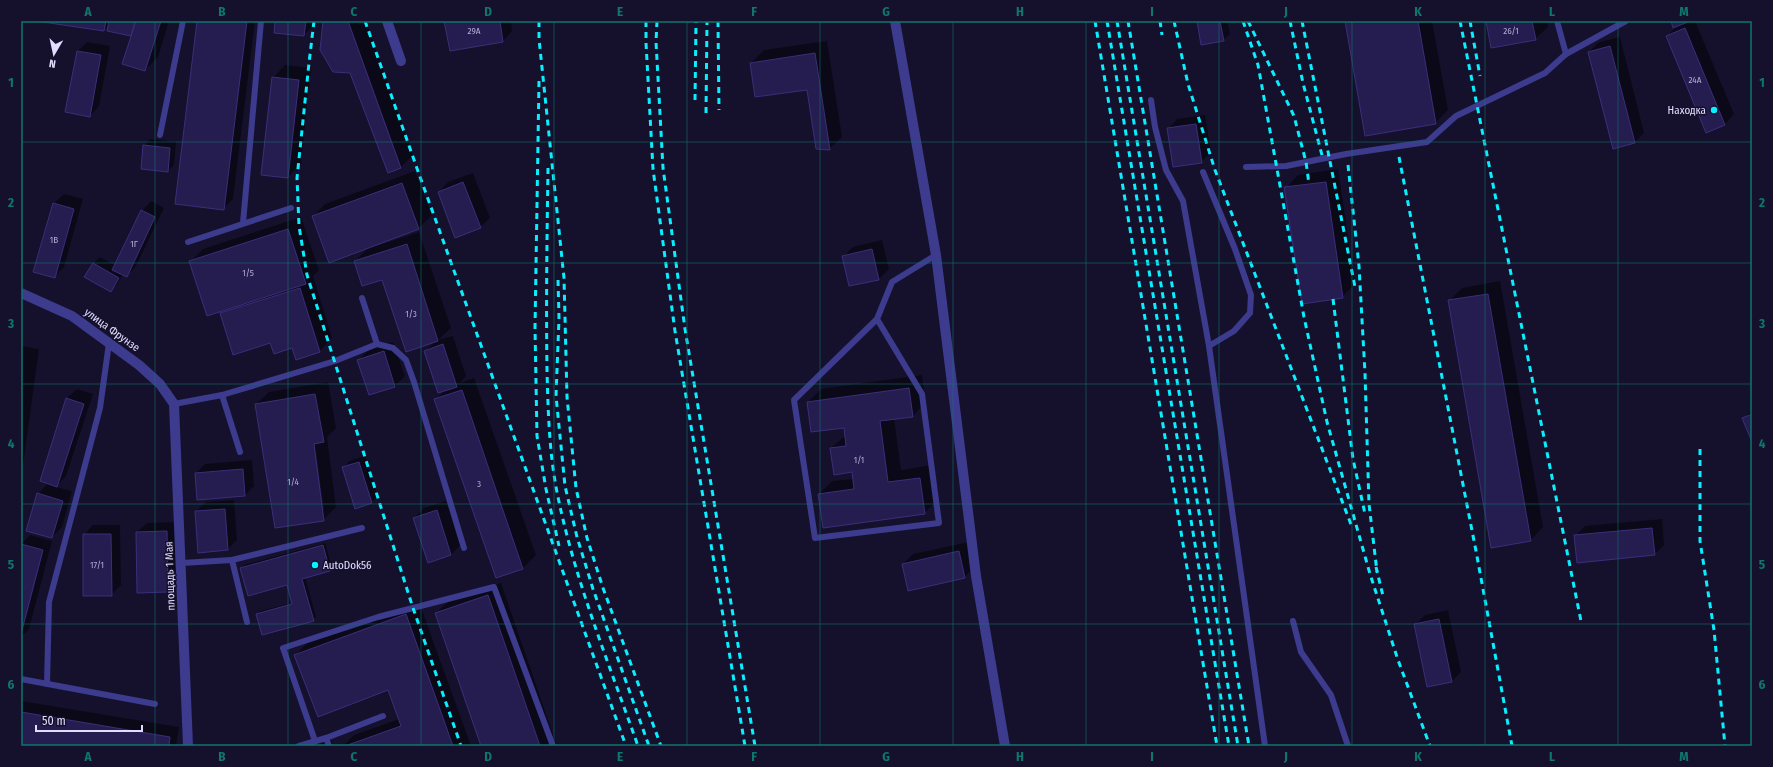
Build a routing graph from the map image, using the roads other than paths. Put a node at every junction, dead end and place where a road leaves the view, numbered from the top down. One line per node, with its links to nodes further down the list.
1 (183, 21): 10 (lane)
2 (261, 21): 14 (lane)
3 (387, 21): 8 (street)
4 (895, 21): 16 (street)
5 (1558, 21): 7 (lane)
6 (1626, 21): 7 (lane)
7 (1566, 54): 11 (lane)
8 (401, 61)
9 (1151, 100): 22 (lane)
10 (160, 135)
11 (1246, 166)
12 (1203, 172): 22 (lane)
13 (291, 208): 14 (lane)
14 (242, 223): 15 (lane)
15 (188, 242)
16 (936, 255): 19 (lane); 42 (street)
17 (21, 293): 20 (street, улица Фрунзе)
18 (362, 298): 21 (lane)
19 (877, 319): 19 (lane)
20 (109, 343): 24 (street, улица Фрунзе); 33 (lane)
21 (377, 344): 23 (lane); 27 (lane)
22 (1209, 346): 43 (lane)
23 (222, 395): 24 (lane); 25 (lane)
24 (174, 404): 29 (street, площадь 1 Мая)
25 (240, 452)
26 (362, 528): 28 (lane)
27 (464, 548)
28 (232, 560): 29 (lane); 31 (lane)
29 (182, 563): 38 (street, площадь 1 Мая)
30 (1293, 621): 44 (lane)
31 (247, 622)
32 (21, 679): 33 (lane)
33 (47, 684): 34 (lane)
34 (155, 704)
35 (383, 716): 36 (lane)
36 (326, 738): 37 (lane); 40 (lane)
37 (316, 741): 39 (lane); 41 (lane)
38 (188, 746)
39 (299, 746)
40 (329, 746)
41 (553, 746)
42 (1005, 746)
43 (1265, 746)
44 (1348, 746)

